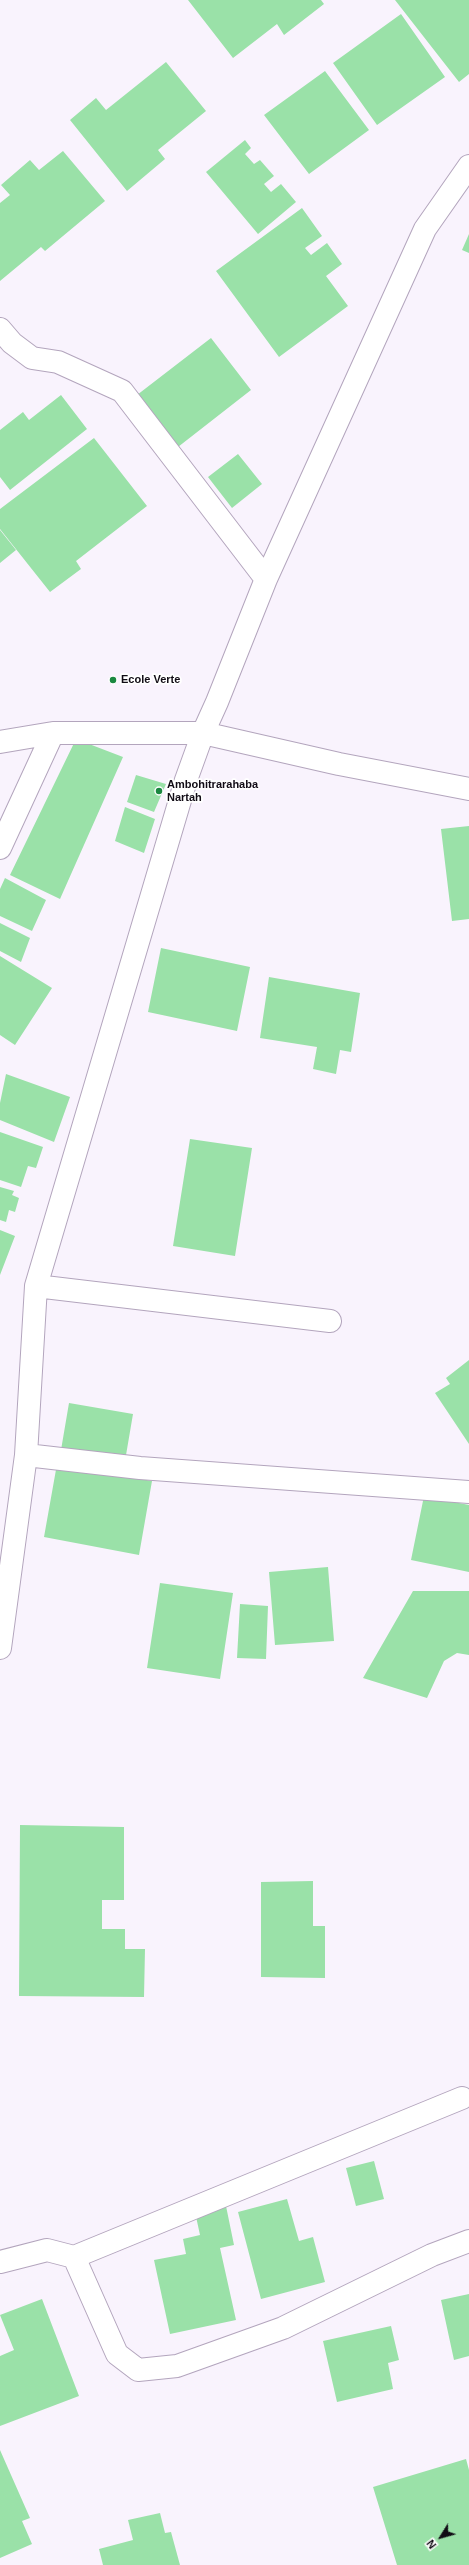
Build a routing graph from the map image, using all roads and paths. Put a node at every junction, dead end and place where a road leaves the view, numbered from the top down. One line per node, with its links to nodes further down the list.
1 (469, 166): 3 (street)
2 (0, 329): 3 (street)
3 (266, 579): 5 (street)
4 (53, 733): 5 (street); 6 (street); 8 (street)
5 (202, 733): 7 (street); 9 (street)
6 (0, 742)
7 (469, 789)
8 (0, 848)
9 (36, 1286): 10 (street); 11 (street)
10 (330, 1321)
11 (26, 1455): 12 (street); 13 (street)
12 (469, 1492)
13 (0, 1648)
14 (462, 2098): 16 (street)
15 (469, 2241): 16 (street)
16 (74, 2257): 17 (street)
17 (0, 2262)

